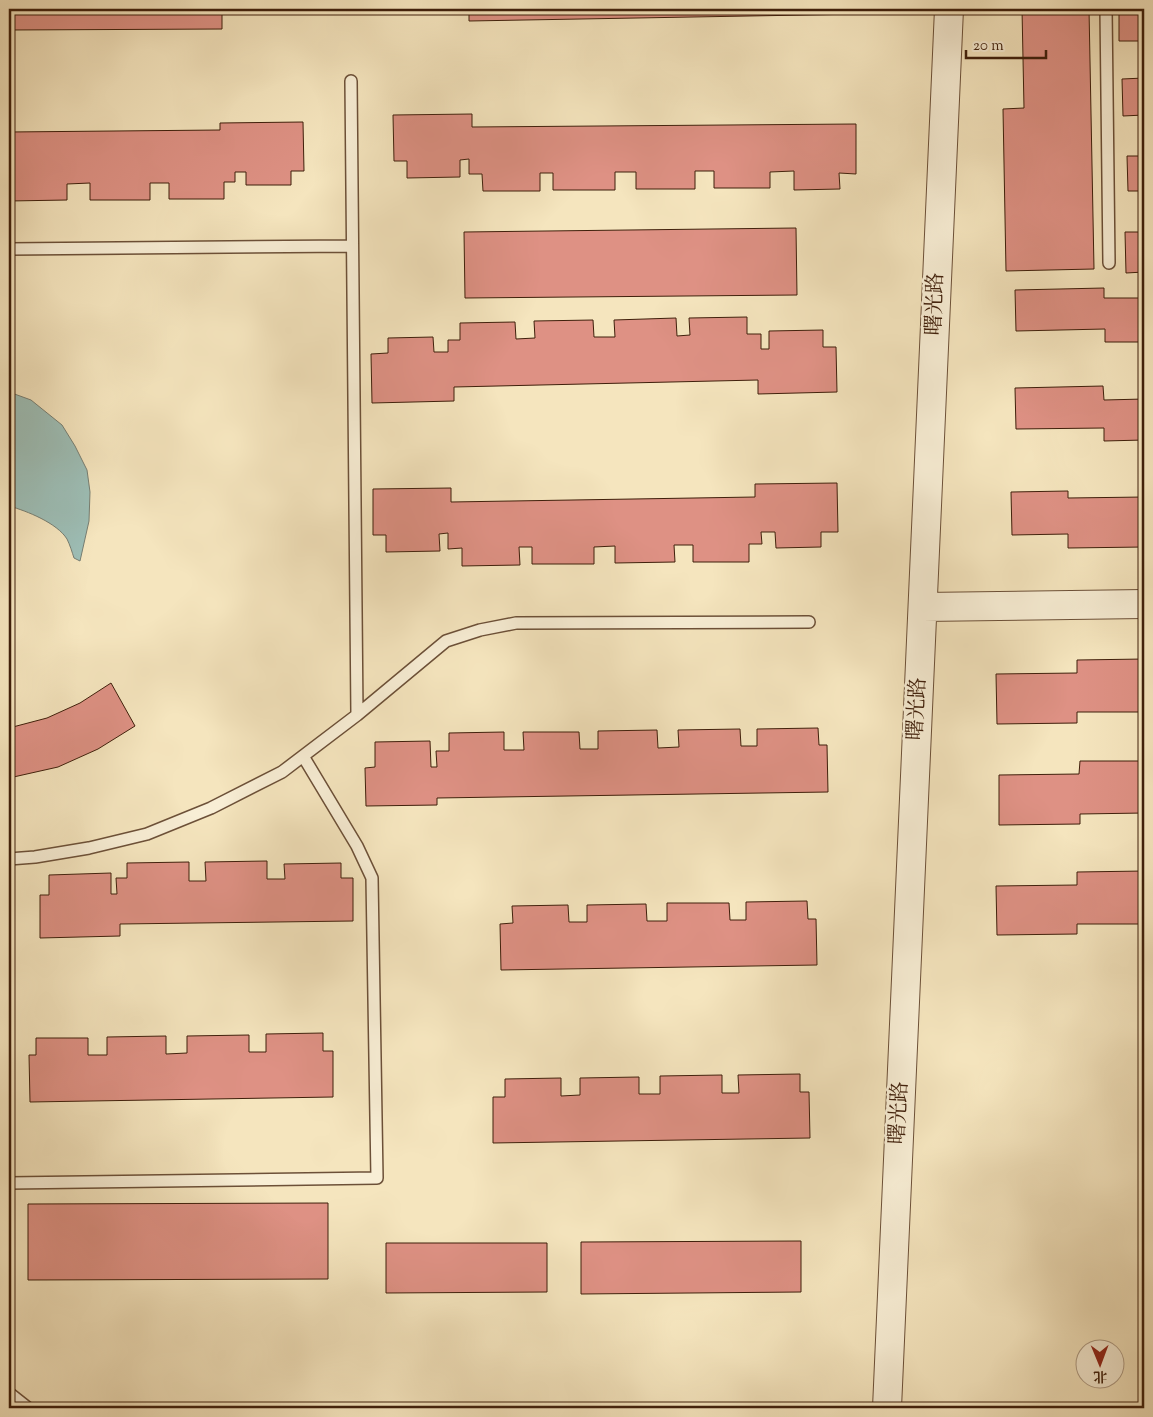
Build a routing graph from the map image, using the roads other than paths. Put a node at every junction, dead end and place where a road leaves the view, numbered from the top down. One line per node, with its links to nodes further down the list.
1 (949, 9): 8 (street, 曙光路)
2 (1106, 9): 6 (lane)
3 (351, 80): 4 (lane)
4 (352, 246): 5 (lane); 10 (lane)
5 (9, 249)
6 (1109, 263)
7 (1144, 604): 8 (street)
8 (923, 608): 16 (street, 曙光路)
9 (809, 622): 10 (lane)
10 (357, 715): 11 (lane)
11 (303, 756): 12 (lane); 13 (lane)
12 (9, 860)
13 (9, 1183)
14 (9, 1393): 15 (lane)
15 (28, 1408)
16 (887, 1408)

